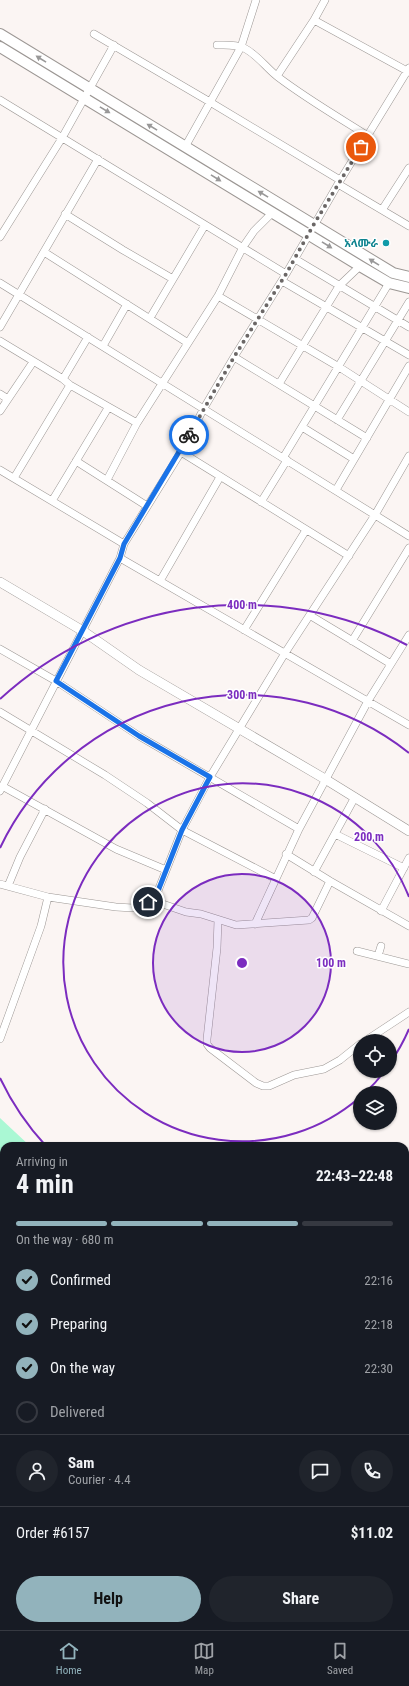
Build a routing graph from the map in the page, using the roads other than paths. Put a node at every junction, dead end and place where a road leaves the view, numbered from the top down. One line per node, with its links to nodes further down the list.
1 (256, 0): 9 (street)
2 (325, 0): 3 (street)
3 (314, 20): 10 (street); 11 (street)
4 (0, 34): 12 (main road, one-way to 4)
5 (94, 34): 6 (street)
6 (114, 45): 12 (street); 14 (street)
7 (217, 45): 9 (street)
8 (0, 47): 12 (main road)
9 (241, 47): 11 (street); 14 (street)
10 (408, 70): 15 (street)
11 (277, 76): 15 (street)
12 (87, 93): 16 (street); 17 (main road, one-way to 12); 22 (main road, one-way to 22)
13 (0, 100): 16 (street)
14 (210, 102): 17 (street); 20 (street)
15 (368, 136): 20 (street)
16 (62, 138): 18 (street); 28 (street)
17 (185, 147): 24 (main road, one-way to 17)
18 (98, 159): 23 (street); 25 (street)
19 (409, 168): 21 (street)
20 (339, 182): 21 (street); 24 (street)
21 (382, 210): 26 (street)
22 (272, 213): 27 (main road); 29 (street)
23 (65, 214): 30 (street); 35 (street)
24 (314, 224): 27 (street); 34 (main road, one-way to 24)
25 (205, 225): 29 (street); 35 (street)
26 (409, 226)
27 (309, 234): 31 (street); 32 (main road, one-way to 32)
28 (0, 237)
29 (243, 247): 33 (street); 41 (street)
30 (44, 252): 40 (street); 43 (street)
31 (295, 259): 33 (street); 38 (street)
32 (360, 266): 37 (main road); 38 (street)
33 (284, 277): 44 (street); 47 (street)
34 (409, 277)
35 (173, 279): 46 (street)
36 (0, 283): 40 (street)
37 (389, 283): 39 (main road); 45 (street)
38 (339, 286): 44 (street); 45 (street)
39 (408, 289)
40 (18, 295): 49 (street); 52 (street)
41 (218, 296): 47 (street); 55 (street)
42 (409, 302): 48 (street)
43 (127, 304): 46 (street); 56 (street)
44 (327, 306): 51 (street); 57 (street)
45 (375, 307): 48 (street); 51 (street)
46 (150, 318): 55 (street)
47 (257, 320): 57 (street); 59 (street)
48 (398, 321): 50 (street); 54 (street)
49 (0, 327)
50 (409, 327)
51 (362, 328): 54 (street); 62 (street)
52 (88, 337): 56 (street); 63 (street)
53 (0, 341): 60 (street)
54 (386, 342): 58 (street); 64 (street)
55 (188, 343): 65 (street)
56 (103, 346): 65 (street)
57 (302, 346): 62 (street); 66 (street)
58 (409, 355)
59 (234, 357): 66 (street); 73 (street)
60 (34, 362): 63 (street); 69 (street)
61 (409, 366): 70 (street)
62 (339, 367): 64 (street); 71 (street)
63 (63, 379): 67 (street)
64 (361, 382): 70 (street); 76 (street)
65 (163, 384): 73 (street); 77 (street)
66 (279, 384): 71 (street)
67 (70, 385): 72 (street); 87 (street)
68 (0, 394): 69 (street)
69 (8, 398): 74 (street)
70 (389, 400): 75 (street); 79 (street)
71 (314, 406): 76 (street); 78 (street)
72 (108, 408): 77 (street); 84 (street)
73 (204, 408): 80 (street); 82 (street)
74 (0, 411)
75 (409, 412)
76 (337, 420): 79 (street)
77 (137, 423): 88 (street)
78 (302, 427): 82 (street); 83 (street)
79 (367, 438): 83 (street)
80 (180, 452): 86 (street); 92 (street)
81 (409, 456): 93 (street)
82 (285, 459): 89 (street); 91 (street)
83 (354, 459): 89 (street)
84 (76, 460): 88 (street); 90 (street)
85 (0, 470): 87 (street)
86 (220, 477): 91 (street); 100 (street)
87 (14, 478): 90 (street)
88 (106, 480): 92 (street)
89 (336, 490): 93 (street)
90 (52, 501): 96 (street)
91 (261, 502): 94 (street)
92 (147, 506): 96 (street)
93 (375, 515): 95 (street); 98 (street)
94 (306, 530): 98 (street); 103 (street)
95 (409, 536)
96 (124, 544): 99 (street)
97 (409, 548): 106 (street)
98 (349, 556): 102 (street)
99 (120, 558): 100 (street); 104 (street)
100 (160, 581): 103 (street)
101 (0, 582): 104 (street)
102 (311, 616): 106 (street); 108 (street)
103 (244, 630): 108 (street)
104 (83, 631): 110 (street); 115 (street)
105 (409, 635): 109 (street)
106 (352, 641): 109 (street)
107 (0, 649): 110 (street)
108 (285, 653): 111 (street); 115 (street)
109 (391, 664): 111 (street)
110 (56, 681): 114 (street); 116 (street)
111 (368, 702): 113 (street); 117 (street)
112 (0, 712): 114 (street)
113 (409, 725)
114 (31, 730): 118 (street); 122 (street)
115 (240, 730): 116 (street); 117 (street)
116 (210, 777): 121 (street); 122 (street)
117 (325, 779): 119 (street); 121 (street)
118 (2, 784): 120 (street)
119 (355, 797): 123 (street); 124 (street)
120 (45, 809): 128 (street); 133 (street)
121 (299, 829): 125 (street)
122 (182, 830): 128 (street); 130 (street)
123 (409, 831)
124 (335, 834): 127 (street); 129 (street)
125 (286, 854): 129 (street); 130 (street)
126 (409, 858): 127 (street)
127 (404, 868): 136 (street)
128 (166, 870): 135 (street)
129 (314, 872): 131 (street)
130 (276, 879): 138 (street)
131 (330, 881): 136 (street); 138 (street)
132 (0, 884): 133 (street)
133 (8, 886): 134 (street)
134 (48, 897): 135 (street); 146 (street)
135 (154, 901): 137 (street)
136 (381, 910): 139 (street)
137 (218, 920): 138 (street); 147 (street)
138 (256, 924)
139 (409, 926)
140 (381, 946): 142 (street)
141 (357, 952): 142 (street)
142 (378, 956): 143 (street)
143 (409, 964)
144 (409, 1012): 145 (street)
145 (376, 1034)
146 (0, 1039)
147 (353, 1050)

